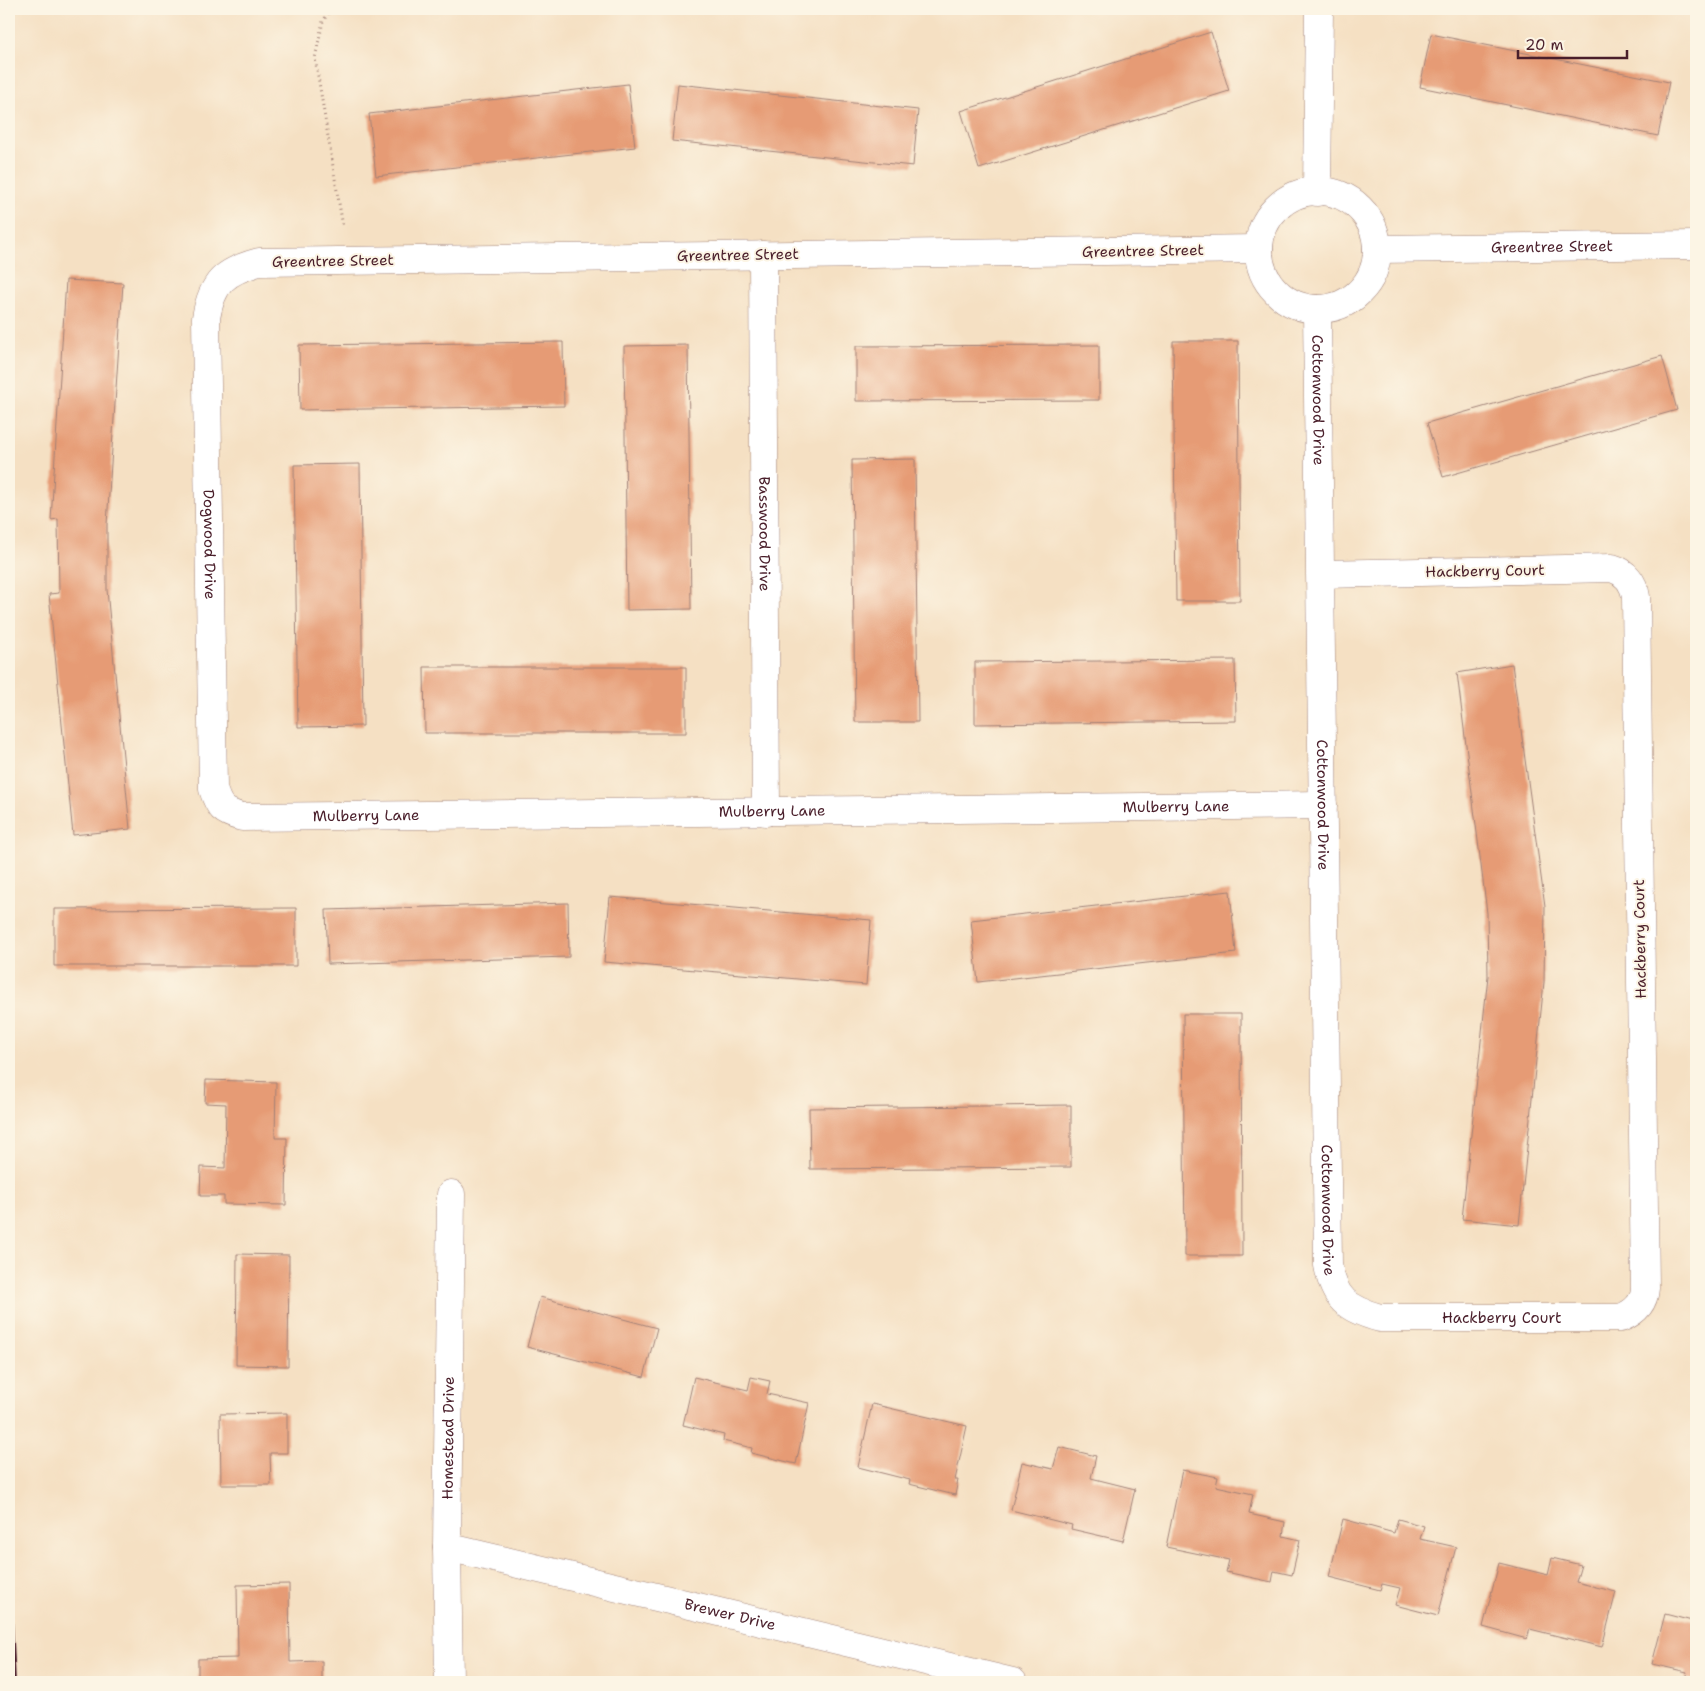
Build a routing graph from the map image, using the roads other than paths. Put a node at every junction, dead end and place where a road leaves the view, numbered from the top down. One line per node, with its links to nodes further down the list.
1 (1319, 9): 2 (street)
2 (1317, 192): 4 (street); 5 (street)
3 (1696, 245): 5 (street, Greentree Street)
4 (1259, 249): 6 (street, Greentree Street); 8 (street)
5 (1377, 249): 8 (street)
6 (763, 255): 7 (street, Greentree Street); 12 (street, Basswood Drive)
7 (222, 280): 11 (street, Dogwood Drive)
8 (1317, 309): 9 (street, Cottonwood Drive)
9 (1320, 574): 10 (street, Cottonwood Drive); 14 (street, Hackberry Court)
10 (1323, 805): 12 (street, Mulberry Lane); 14 (street, Cottonwood Drive)
11 (224, 809): 12 (street, Mulberry Lane)
12 (766, 812)
13 (452, 1194): 15 (street, Homestead Drive)
14 (1342, 1299)
15 (448, 1547): 16 (street, Homestead Drive); 17 (street, Brewer Drive)
16 (449, 1682)
17 (1013, 1682)

